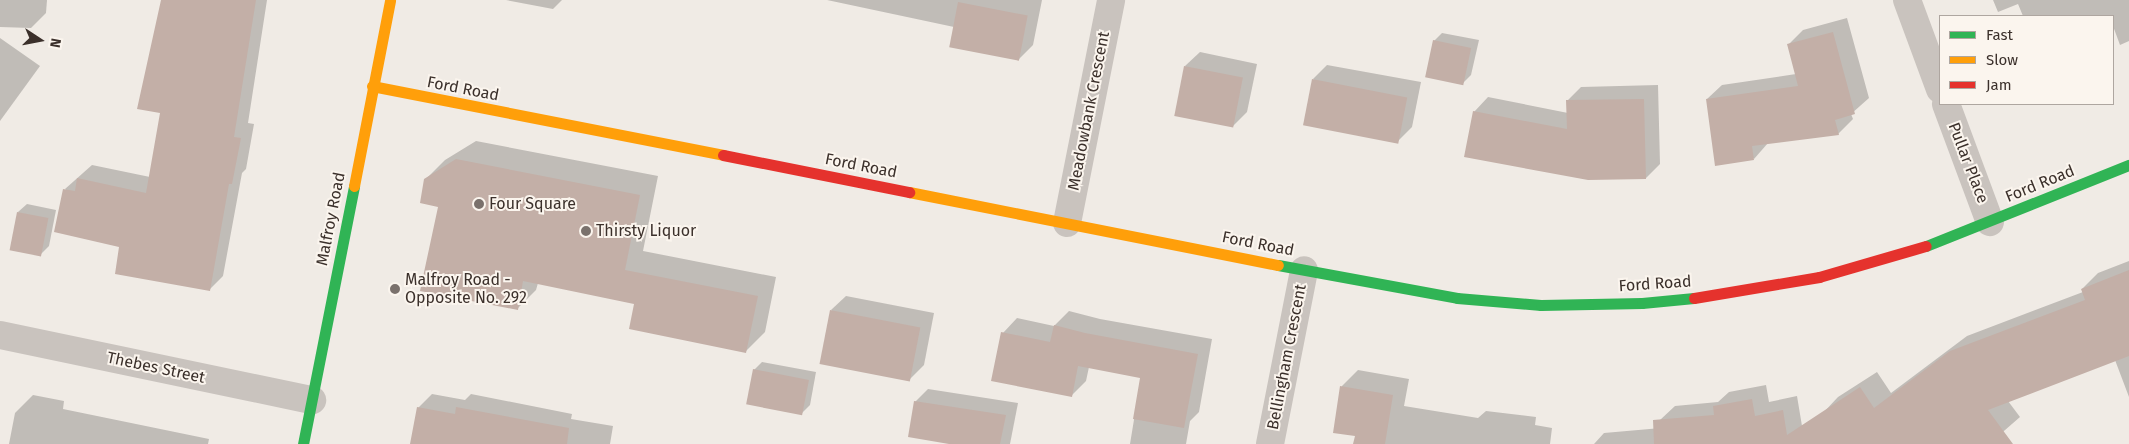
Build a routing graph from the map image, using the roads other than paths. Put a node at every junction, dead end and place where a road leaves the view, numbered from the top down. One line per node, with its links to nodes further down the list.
1 (390, 0): 4 (street, Malfroy Road)
2 (1111, 0): 9 (street, Meadowbank Crescent)
3 (1907, 0): 5 (street)
4 (372, 86): 9 (street, Ford Road); 12 (street, Malfroy Road)
5 (1939, 87)
6 (1946, 105): 8 (street, Pullar Place)
7 (2129, 165): 8 (street, Ford Road)
8 (1990, 222): 10 (street, Ford Road)
9 (1066, 223): 10 (street, Ford Road)
10 (1304, 270): 14 (street, Bellingham Crescent)
11 (0, 335): 12 (street, Thebes Street)
12 (312, 400): 13 (street, Malfroy Road)
13 (303, 444)
14 (1270, 444)

